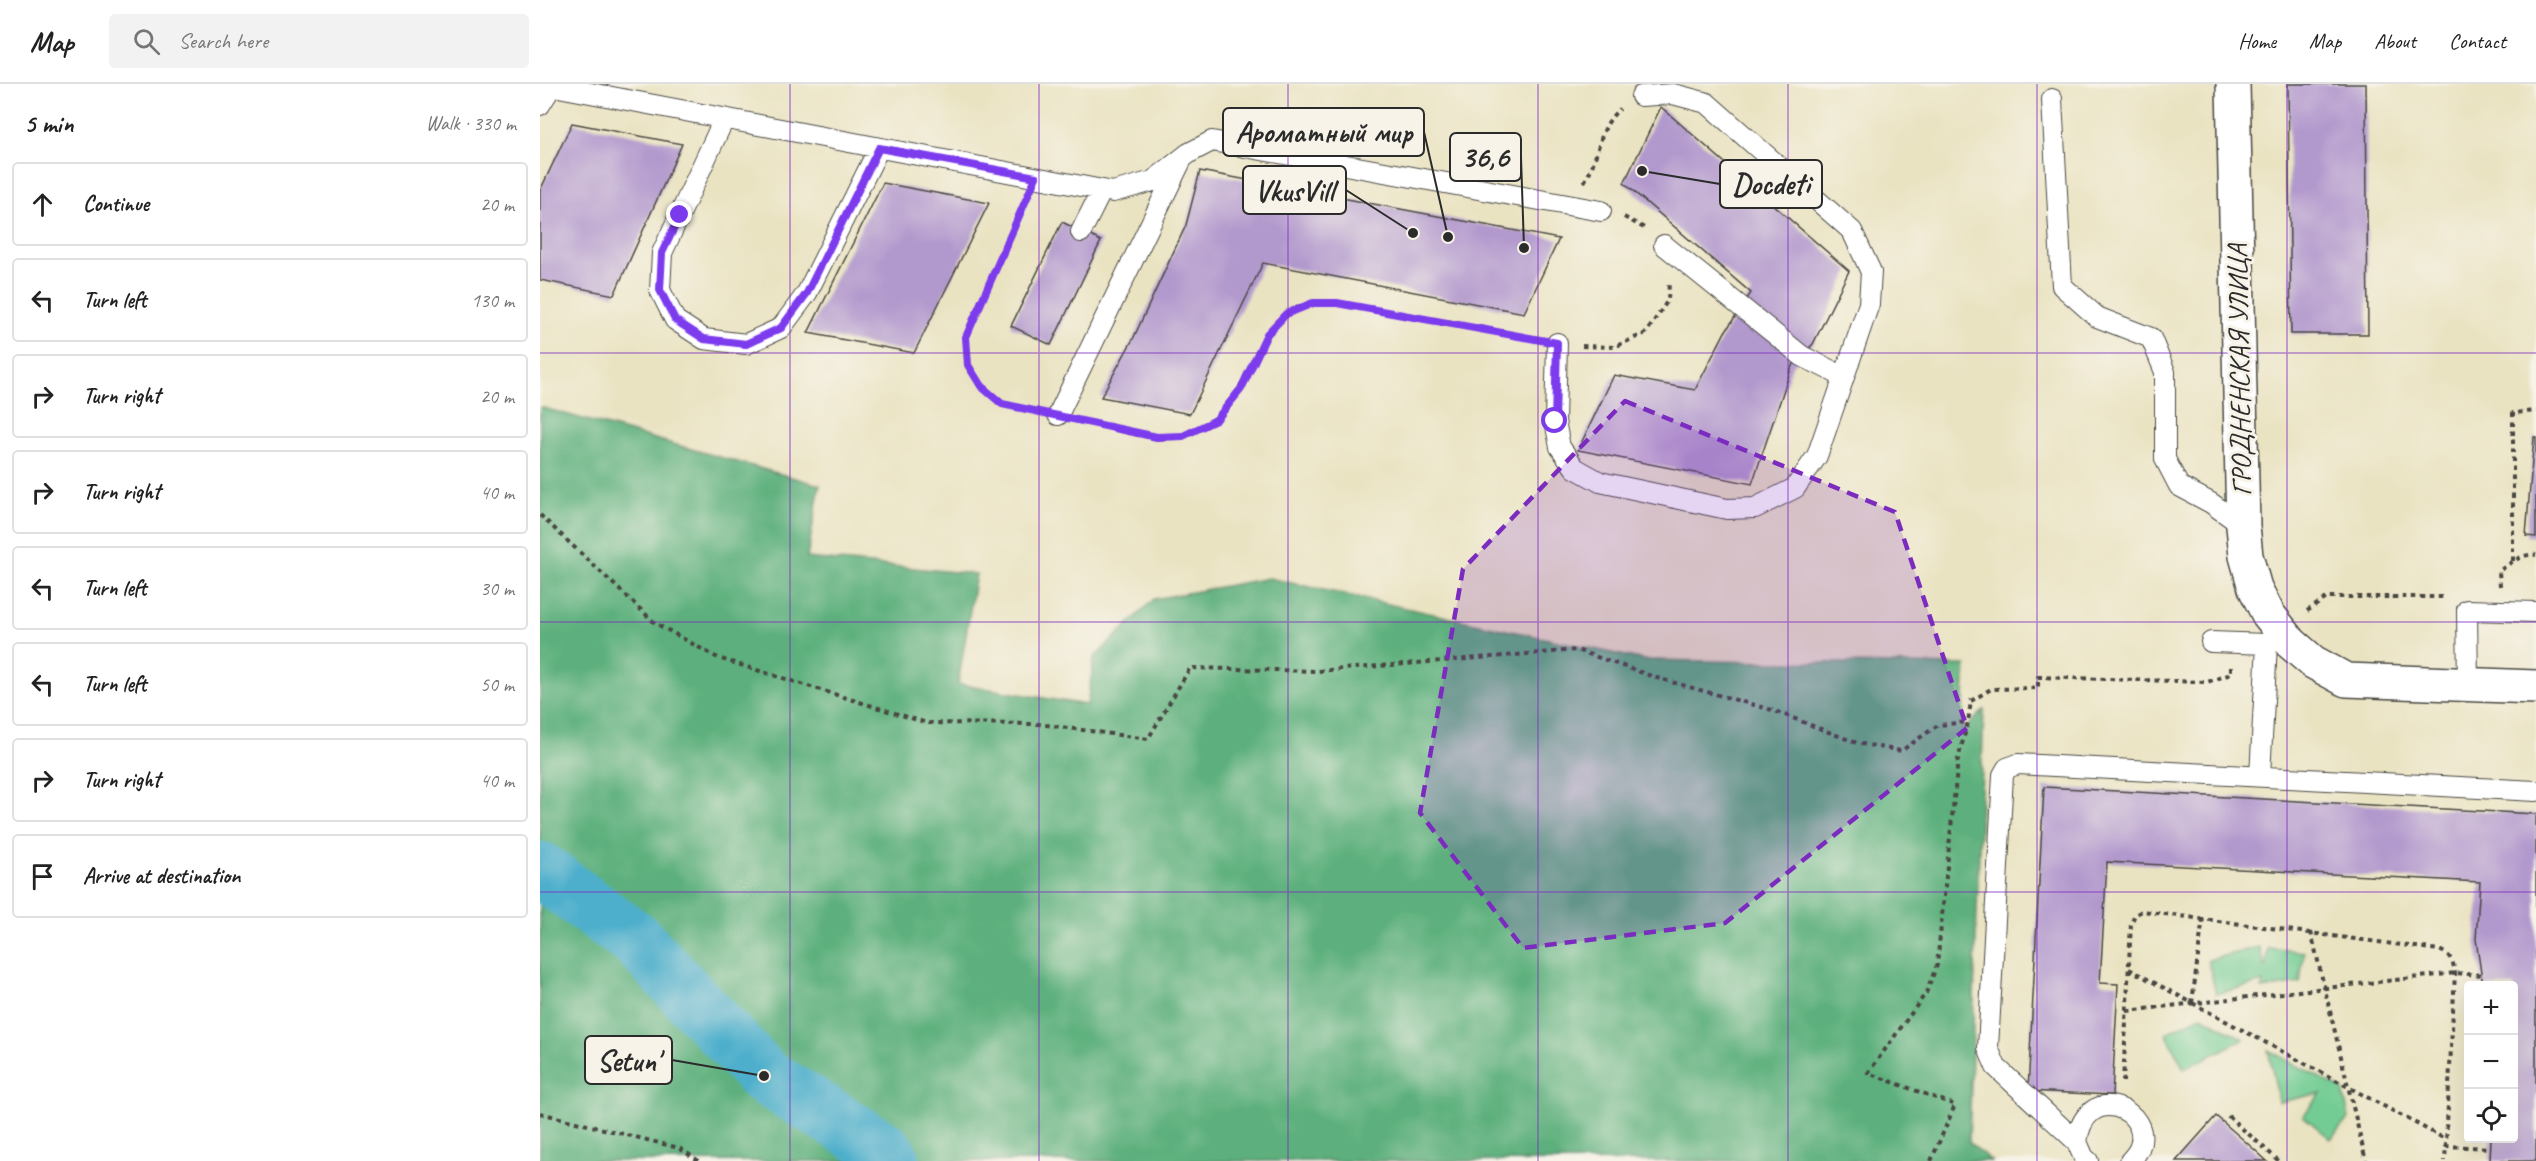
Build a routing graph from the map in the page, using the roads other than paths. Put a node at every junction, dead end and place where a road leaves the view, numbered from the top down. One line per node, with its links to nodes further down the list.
1 (2233, 84): 16 (street, ГРОДНЕНСКАЯ УЛИЦА)
2 (547, 85): 5 (lane); 6 (lane)
3 (1641, 96): 14 (lane)
4 (2052, 99): 16 (lane)
5 (540, 105)
6 (724, 118): 7 (lane); 7 (lane)
7 (879, 148): 9 (lane)
8 (1183, 157): 9 (lane); 10 (lane); 15 (lane)
9 (1102, 190): 11 (lane)
10 (1601, 211)
11 (1081, 232)
12 (1664, 245): 14 (lane)
13 (1557, 343): 14 (lane)
14 (1844, 377)
15 (1058, 415)
16 (2243, 526): 18 (street, ГРОДНЕНСКАЯ УЛИЦА)
17 (2536, 612): 20 (lane)
18 (2279, 639): 19 (lane); 20 (street, ГРОДНЕНСКАЯ УЛИЦА); 22 (lane)
19 (2211, 642)
20 (2468, 685): 21 (street, ГРОДНЕНСКАЯ УЛИЦА)
21 (2536, 687)
22 (2260, 776): 23 (lane); 24 (lane)
23 (2536, 791)
24 (2077, 1142): 25 (lane); 26 (lane)
25 (2088, 1161)
26 (2130, 1161)

